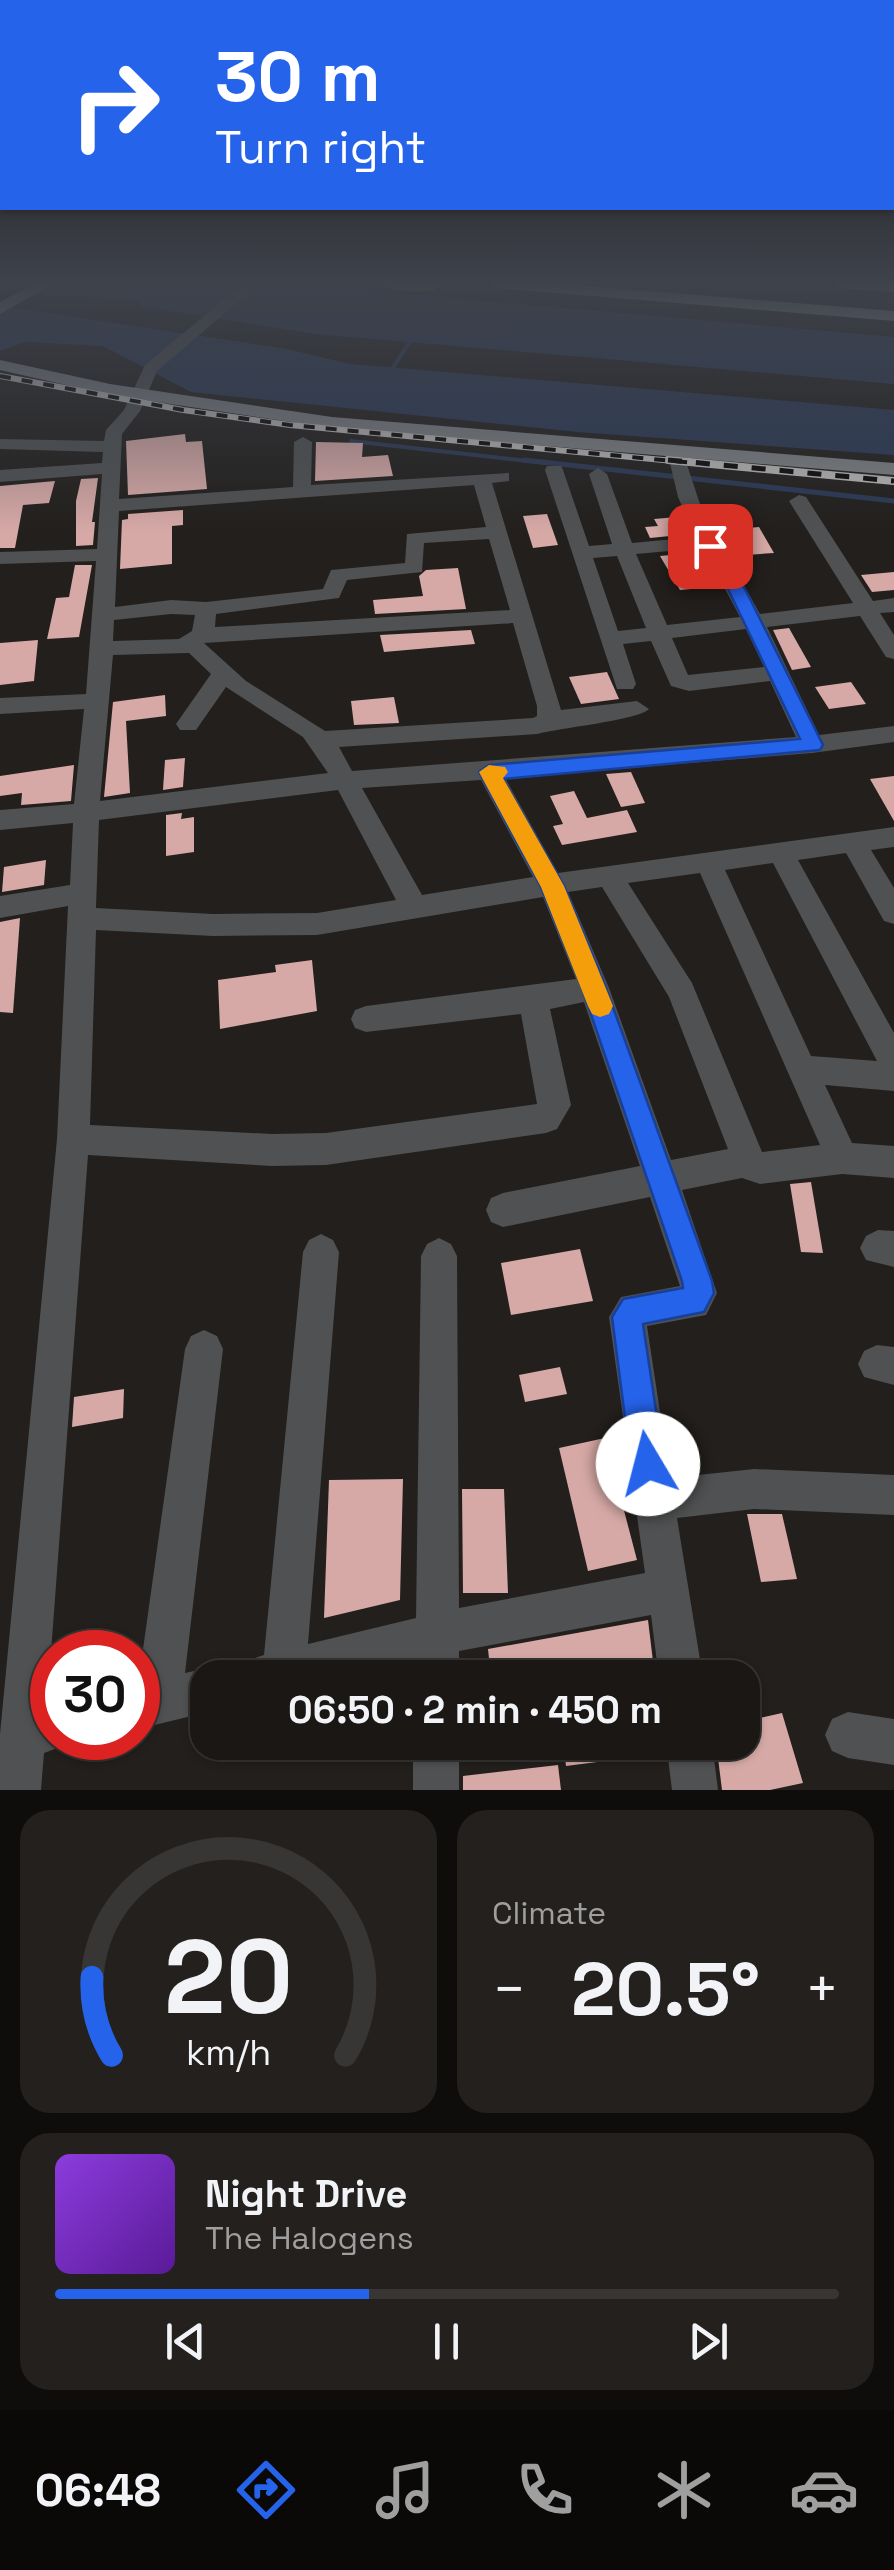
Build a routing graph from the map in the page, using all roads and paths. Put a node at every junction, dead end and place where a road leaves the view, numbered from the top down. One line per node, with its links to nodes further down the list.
1 (9, 367): 4 (main road)
2 (166, 367): 4 (street)
3 (0, 379): 4 (main road)
4 (141, 390): 7 (street); 8 (main road); 10 (main road)
5 (303, 442): 14 (street)
6 (0, 444): 7 (street)
7 (111, 458): 12 (street); 16 (street)
8 (894, 468)
9 (554, 470): 20 (street)
10 (680, 473): 13 (main road); 18 (street)
11 (598, 474): 19 (street)
12 (0, 476)
13 (894, 484)
14 (302, 490): 16 (street); 17 (street)
15 (799, 501): 25 (street)
16 (109, 506): 21 (street)
17 (498, 532): 24 (street); 27 (street)
18 (708, 542): 19 (street); 28 (street)
19 (624, 549): 20 (street); 29 (street)
20 (582, 553): 31 (street)
21 (106, 555): 22 (street); 26 (street)
22 (0, 558)
23 (894, 605): 25 (street)
24 (206, 608): 26 (street); 30 (street)
25 (868, 608): 28 (street); 33 (street)
26 (103, 615): 32 (street)
27 (523, 616): 30 (street); 40 (street)
28 (752, 622): 29 (street); 35 (street)
29 (659, 633): 31 (street); 35 (street)
30 (195, 639): 32 (street); 34 (street)
31 (610, 639): 36 (street)
32 (102, 648): 37 (street)
33 (894, 652)
34 (224, 673): 41 (street); 43 (street)
35 (777, 673): 44 (street)
36 (625, 684)
37 (96, 702): 38 (street); 47 (street)
38 (0, 706)
39 (637, 710): 40 (street)
40 (549, 720): 43 (street)
41 (188, 724)
42 (894, 734): 44 (street)
43 (322, 740): 46 (street)
44 (812, 745): 45 (street)
45 (489, 772): 46 (street); 54 (street)
46 (346, 780): 47 (street); 57 (street)
47 (86, 816): 48 (street); 55 (street)
48 (0, 820)
49 (894, 836): 50 (street)
50 (853, 842): 51 (street); 58 (street)
51 (781, 853): 52 (street); 62 (street)
52 (708, 864): 53 (street); 63 (street)
53 (609, 876): 54 (street); 67 (street)
54 (552, 886): 57 (street); 59 (street)
55 (83, 906): 56 (street); 57 (street); 65 (street)
56 (0, 908)
57 (415, 908)
58 (894, 913)
59 (594, 988): 60 (street); 69 (street)
60 (533, 1000): 61 (street); 65 (street)
61 (366, 1019)
62 (894, 1064)
63 (802, 1069): 64 (street); 66 (street)
64 (894, 1076)
65 (73, 1139): 77 (street)
66 (842, 1158): 67 (street); 68 (street)
67 (749, 1161): 69 (street)
68 (894, 1162)
69 (660, 1177): 70 (street); 75 (street)
70 (503, 1210)
71 (321, 1252): 80 (street)
72 (439, 1256): 79 (street)
73 (204, 1348): 78 (street)
74 (894, 1495): 75 (street)
75 (653, 1500): 76 (street)
76 (669, 1590): 79 (street); 83 (street)
77 (44, 1630)
78 (160, 1630)
79 (437, 1634): 81 (street); 82 (street)
80 (273, 1660)
81 (329, 1660)
82 (436, 1660)
83 (678, 1660)
84 (190, 1694): 85 (street)
85 (160, 1702)
86 (848, 1734): 87 (street)
87 (894, 1742)
88 (30, 1755): 91 (street)
89 (436, 1760): 92 (street)
90 (691, 1760): 93 (street)
91 (18, 1790)
92 (436, 1790)
93 (695, 1790)

